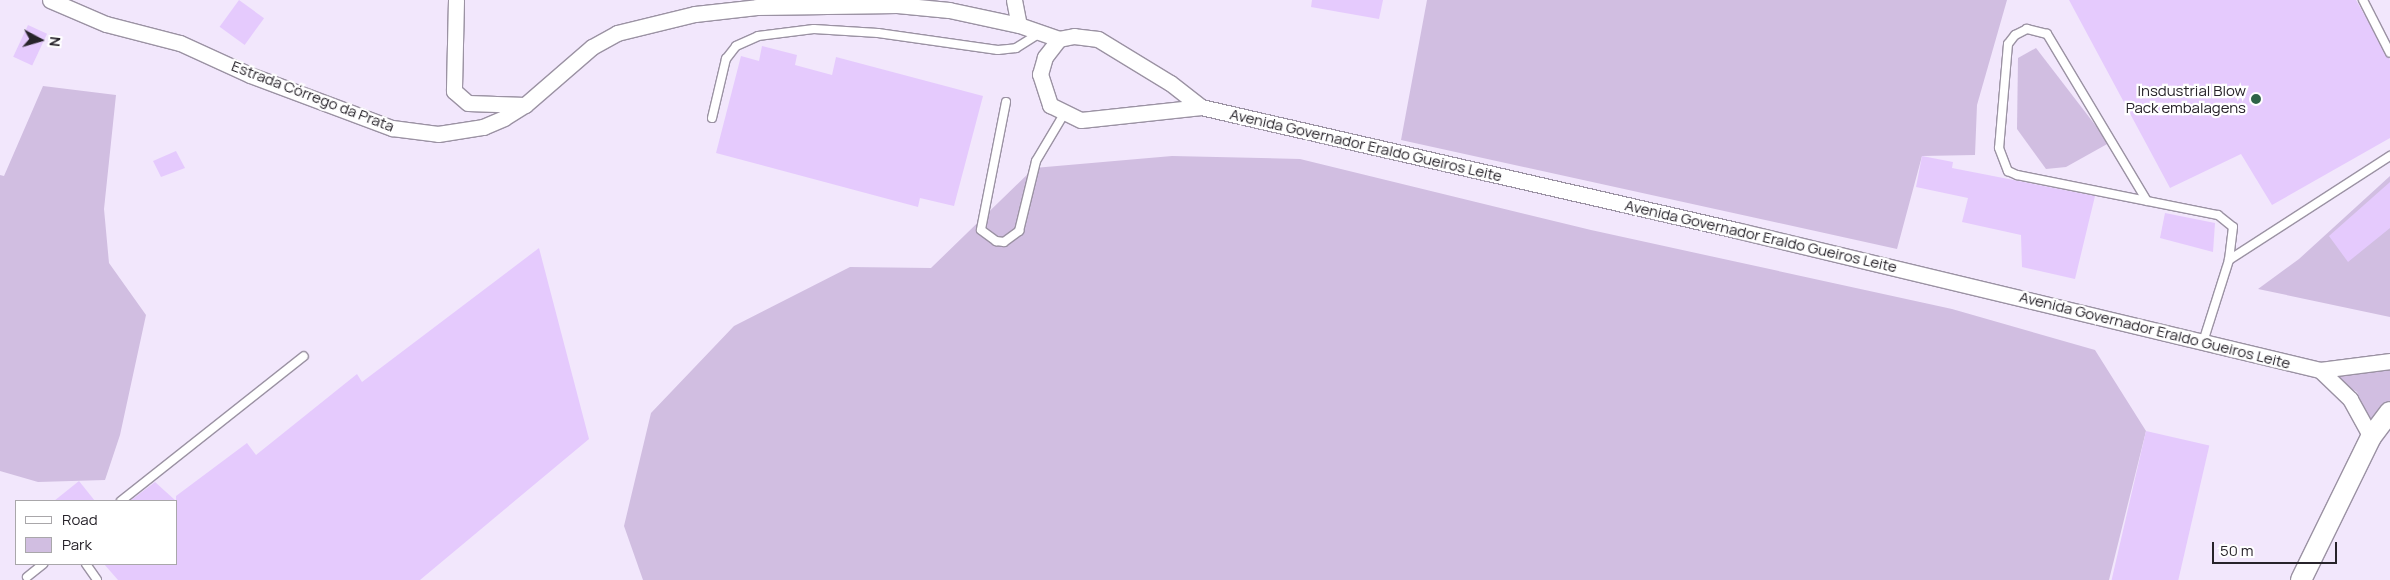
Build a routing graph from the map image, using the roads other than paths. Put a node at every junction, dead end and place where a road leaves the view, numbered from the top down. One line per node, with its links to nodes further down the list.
1 (50, 0): 10 (street, Estrada Córrego da Prata)
2 (456, 0): 10 (street)
3 (1014, 0): 5 (street)
4 (2363, 0): 8 (lane)
5 (1019, 25): 6 (street, Estrada Córrego da Prata); 10 (street, Estrada Córrego da Prata)
6 (1040, 33): 7 (street, Estrada Córrego da Prata); 13 (lane)
7 (1059, 39): 11 (street, Avenida Governador Eraldo Gueiros Leite); 12 (street)
8 (2390, 53)
9 (1006, 102): 12 (lane)
10 (525, 105)
11 (1201, 106): 12 (street, Avenida Governador Eraldo Gueiros Leite); 17 (street, Avenida Governador Eraldo Gueiros Leite)
12 (1064, 114)
13 (712, 118)
14 (2390, 156): 16 (lane)
15 (2147, 201): 15 (lane); 16 (lane)
16 (2229, 260): 17 (lane)
17 (2204, 342): 20 (street, Avenida Governador Eraldo Gueiros Leite)
18 (304, 356): 23 (lane)
19 (2390, 361): 20 (street, Avenida Governador Eraldo Gueiros Leite)
20 (2320, 370): 22 (street)
21 (2390, 412): 22 (street)
22 (2371, 437): 28 (street)
23 (122, 500)
24 (42, 565): 26 (lane)
25 (87, 565): 27 (lane)
26 (26, 577)
27 (97, 580)
28 (2302, 580)

